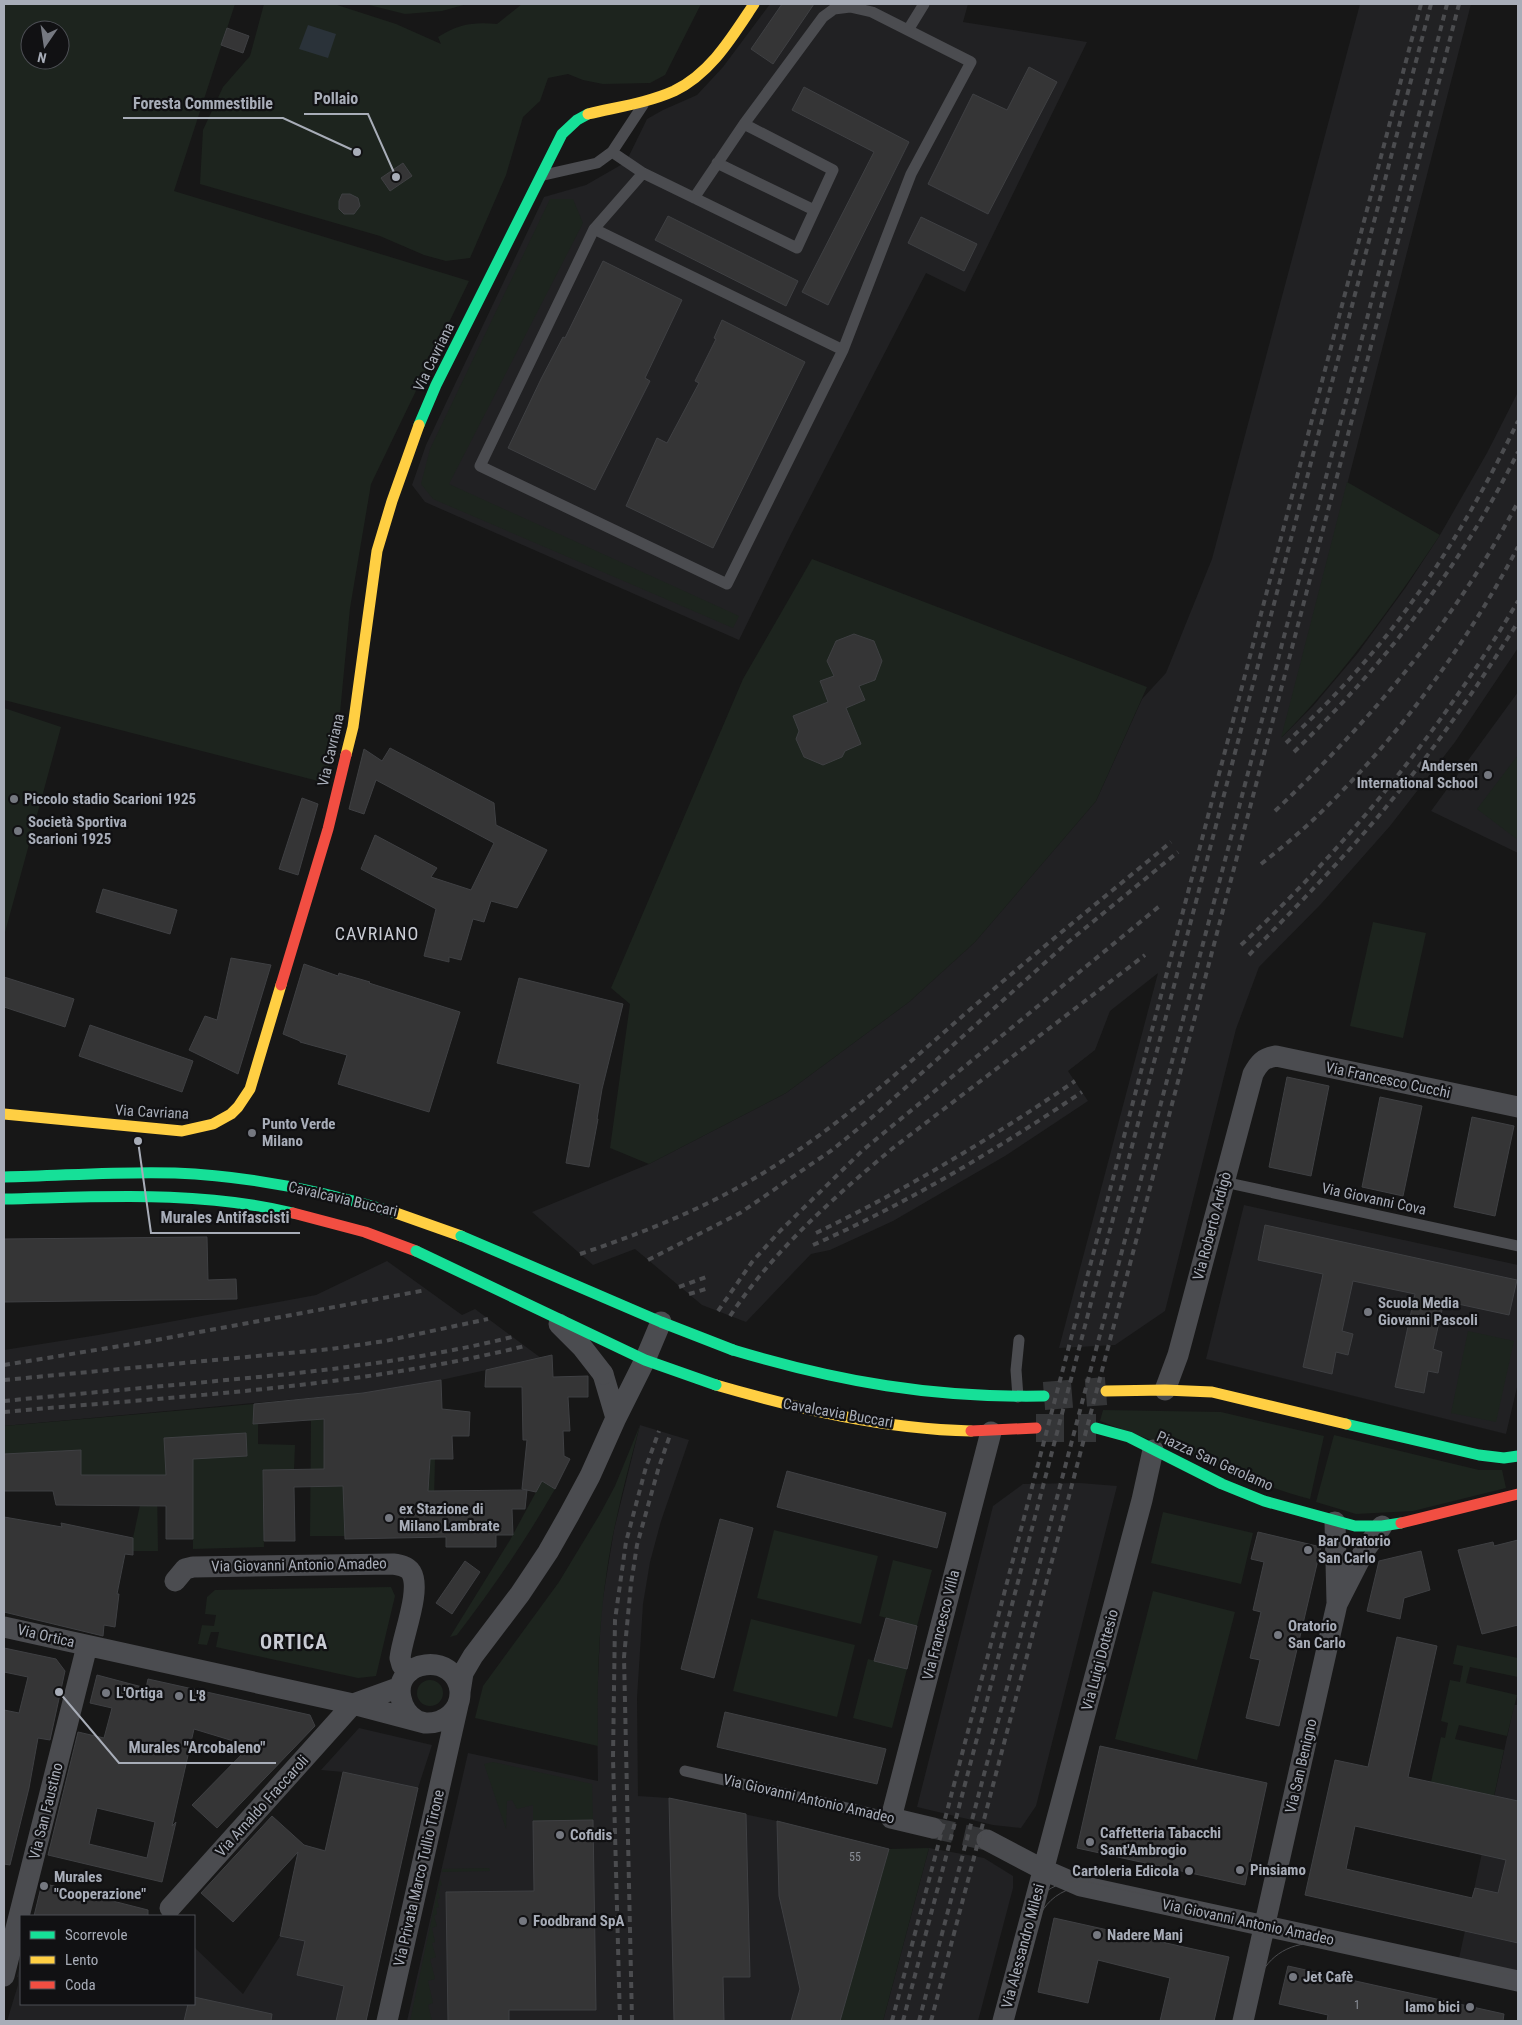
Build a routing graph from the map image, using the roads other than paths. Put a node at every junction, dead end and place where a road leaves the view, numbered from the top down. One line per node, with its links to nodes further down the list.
1 (754, 4): 4 (street, Via Cavriana)
2 (924, 4): 3 (lane)
3 (908, 30): 5 (lane); 13 (lane)
4 (647, 99): 6 (lane); 9 (street, Via Cavriana)
5 (744, 124): 7 (lane); 11 (lane)
6 (612, 152): 8 (lane); 9 (lane)
7 (717, 163): 10 (lane); 11 (lane)
8 (643, 173): 10 (lane); 12 (lane)
9 (540, 176): 16 (street, Via Cavriana)
10 (694, 198): 11 (lane)
11 (814, 210)
12 (594, 229): 13 (lane); 13 (lane)
13 (842, 350)
14 (1260, 1062): 15 (street, Via Francesco Cucchi); 18 (street, Via Roberto Ardigò)
15 (1518, 1107)
16 (4, 1114)
17 (4, 1178): 22 (street, Cavalcavia Buccari, bridge)
18 (1224, 1182): 20 (lane, Via Giovanni Cova); 25 (street, Via Roberto Ardigò)
19 (4, 1199): 21 (street, Cavalcavia Buccari, bridge)
20 (1518, 1246)
21 (544, 1311): 24 (street, Cavalcavia Buccari, bridge); 29 (street, Cavalcavia Buccari, bridge)
22 (661, 1322): 24 (street); 28 (street, Cavalcavia Buccari, bridge)
23 (1019, 1340): 28 (lane)
24 (645, 1360): 29 (street); 32 (street, Cavalcavia Buccari, bridge)
25 (1165, 1390): 26 (street); 34 (street)
26 (1106, 1391)
27 (1044, 1396): 28 (street, Cavalcavia Buccari)
28 (1018, 1397)
29 (616, 1418): 42 (street)
30 (1036, 1428): 32 (street, Cavalcavia Buccari)
31 (1096, 1428): 33 (street, Piazza San Gerolamo)
32 (990, 1432): 50 (street, Via Francesco Villa)
33 (1152, 1450): 36 (street, Piazza San Gerolamo); 53 (street, Via Luigi Dottesio)
34 (1518, 1456)
35 (1518, 1494): 37 (street, Piazza San Gerolamo)
36 (1335, 1522): 37 (street, Piazza San Gerolamo); 39 (street, Via San Benigno)
37 (1382, 1526): 39 (street, Via San Benigno)
38 (174, 1580): 44 (street, Via Giovanni Antonio Amadeo)
39 (1337, 1604): 55 (street, Via San Benigno)
40 (4, 1627): 41 (street, Via Ortica)
41 (87, 1646): 46 (street); 56 (street, Via San Faustino)
42 (473, 1656): 43 (street); 45 (street)
43 (442, 1666): 44 (street); 45 (street)
44 (404, 1679): 46 (street); 47 (street, Via Giovanni Antonio Amadeo)
45 (459, 1698): 48 (street, Via Privata Marco Tullio Tirone)
46 (353, 1704): 47 (street); 54 (street, Via Arnaldo Fraccaroli)
47 (416, 1720): 48 (street)
48 (444, 1728): 58 (street, Via Privata Marco Tullio Tirone)
49 (685, 1771): 50 (lane, Via Giovanni Antonio Amadeo)
50 (892, 1818): 51 (street, Via Giovanni Antonio Amadeo)
51 (932, 1828)
52 (987, 1840): 53 (street, Via Giovanni Antonio Amadeo)
53 (1044, 1870): 55 (street, Via Giovanni Antonio Amadeo); 59 (street, Via Alessandro Milesi)
54 (170, 1908)
55 (1265, 1927): 57 (street, Via Giovanni Antonio Amadeo); 60 (street, Via San Benigno)
56 (4, 1976)
57 (1518, 1981)
58 (387, 2021)
59 (1003, 2021)
60 (1243, 2021)

